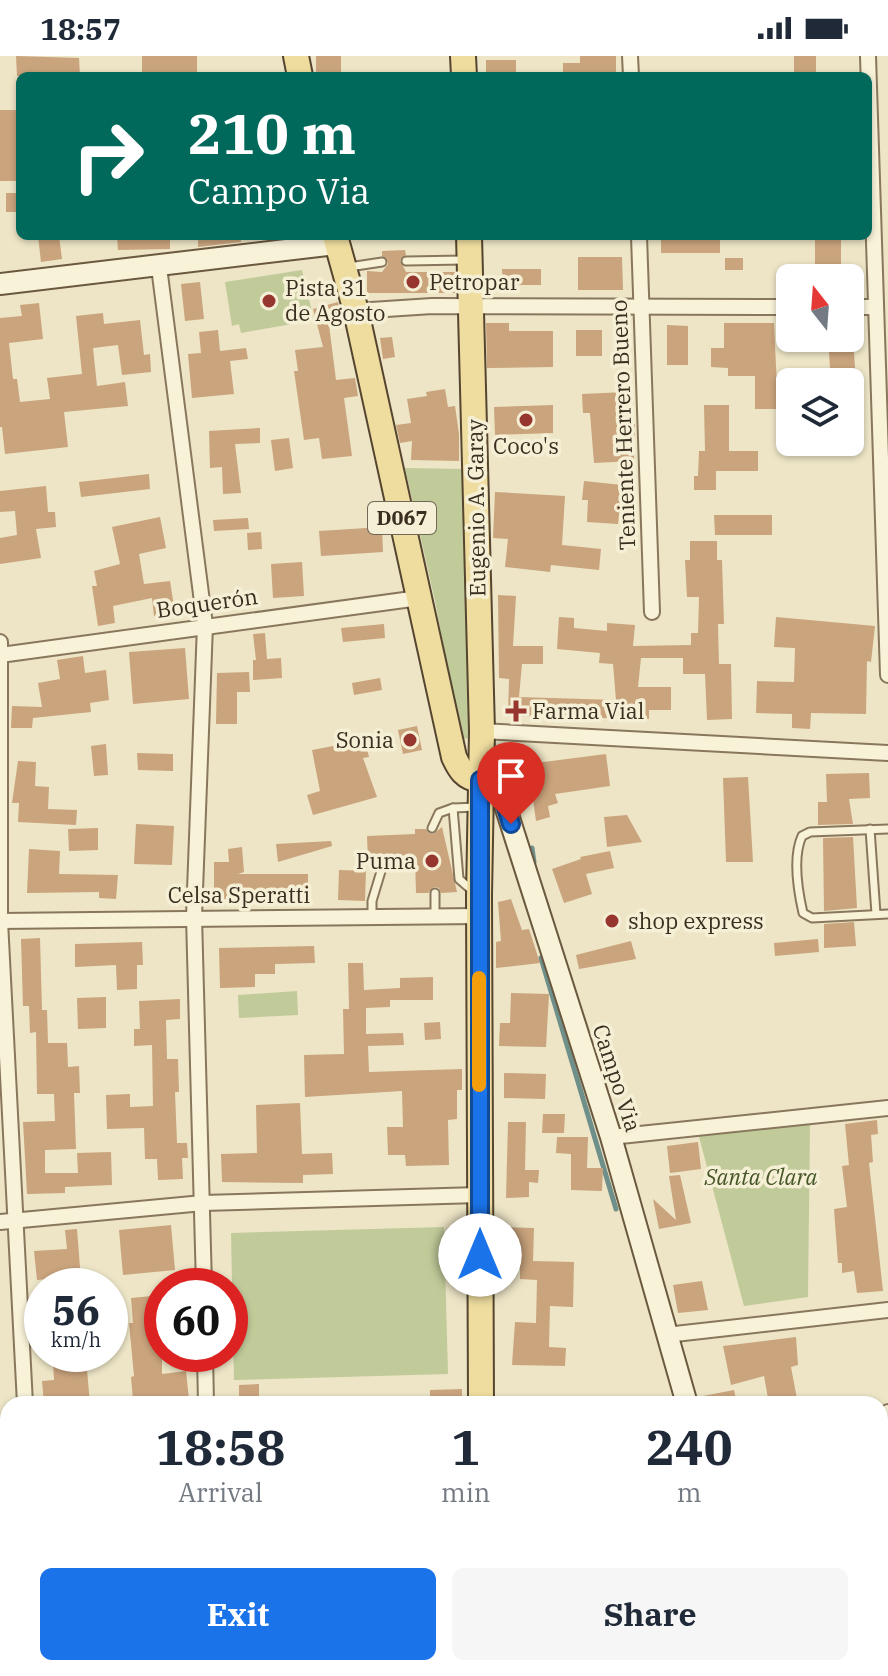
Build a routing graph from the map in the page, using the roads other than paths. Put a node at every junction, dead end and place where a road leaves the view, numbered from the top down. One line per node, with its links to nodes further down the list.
1 (872, 238): 15 (street)
2 (639, 240): 12 (street, Teniente Herrero Bueno)
3 (469, 248): 6 (lane); 11 (main road, Eugenio A. Garay)
4 (338, 249): 7 (lane); 8 (street); 16 (main road, D067)
5 (406, 261): 6 (lane)
6 (432, 261): 9 (lane)
7 (382, 262)
8 (159, 267): 10 (street); 21 (street)
9 (432, 272)
10 (0, 284)
11 (471, 306): 12 (street); 16 (street); 24 (main road, Eugenio A. Garay)
12 (641, 307): 13 (street); 20 (street, Teniente Herrero Bueno)
13 (776, 307)
14 (864, 307): 15 (street)
15 (876, 307): 17 (street)
16 (356, 311): 19 (main road, D067)
17 (882, 324): 18 (street)
18 (886, 534): 23 (street)
19 (419, 598): 21 (street, Boquerón); 26 (main road, D067)
20 (652, 612)
21 (205, 625): 22 (street, Boquerón); 38 (street)
22 (1, 650): 40 (street)
23 (888, 675)
24 (482, 731): 25 (street); 26 (main road, Eugenio A. Garay)
25 (888, 753)
26 (480, 780): 27 (main road, Eugenio A. Garay); 42 (street, Campo Via)
27 (479, 807): 28 (lane); 34 (main road, Eugenio A. Garay)
28 (453, 808): 29 (lane); 34 (lane)
29 (432, 828)
30 (870, 829): 31 (lane); 35 (lane); 35 (lane)
31 (888, 829)
32 (382, 868): 39 (lane)
33 (435, 893): 37 (lane)
34 (479, 906): 37 (street, Celsa Speratti); 43 (main road, Eugenio A. Garay)
35 (876, 914): 36 (lane)
36 (888, 914)
37 (435, 916): 39 (street, Celsa Speratti)
38 (194, 917): 39 (street, Celsa Speratti); 40 (street, Celsa Speratti); 44 (street)
39 (372, 917)
40 (0, 921): 45 (street)
41 (888, 1108): 42 (street)
42 (611, 1137): 49 (street, Campo Via)
43 (479, 1195): 44 (street); 53 (main road, Eugenio A. Garay)
44 (203, 1203): 45 (street); 47 (street)
45 (16, 1221): 46 (street); 51 (street)
46 (0, 1222)
47 (204, 1268)
48 (888, 1310): 49 (street)
49 (666, 1335): 54 (street, Campo Via)
50 (205, 1372): 52 (street)
51 (25, 1396)
52 (206, 1396)
53 (481, 1396)
54 (685, 1396)
55 (888, 1412): 56 (street)
56 (888, 1444)

